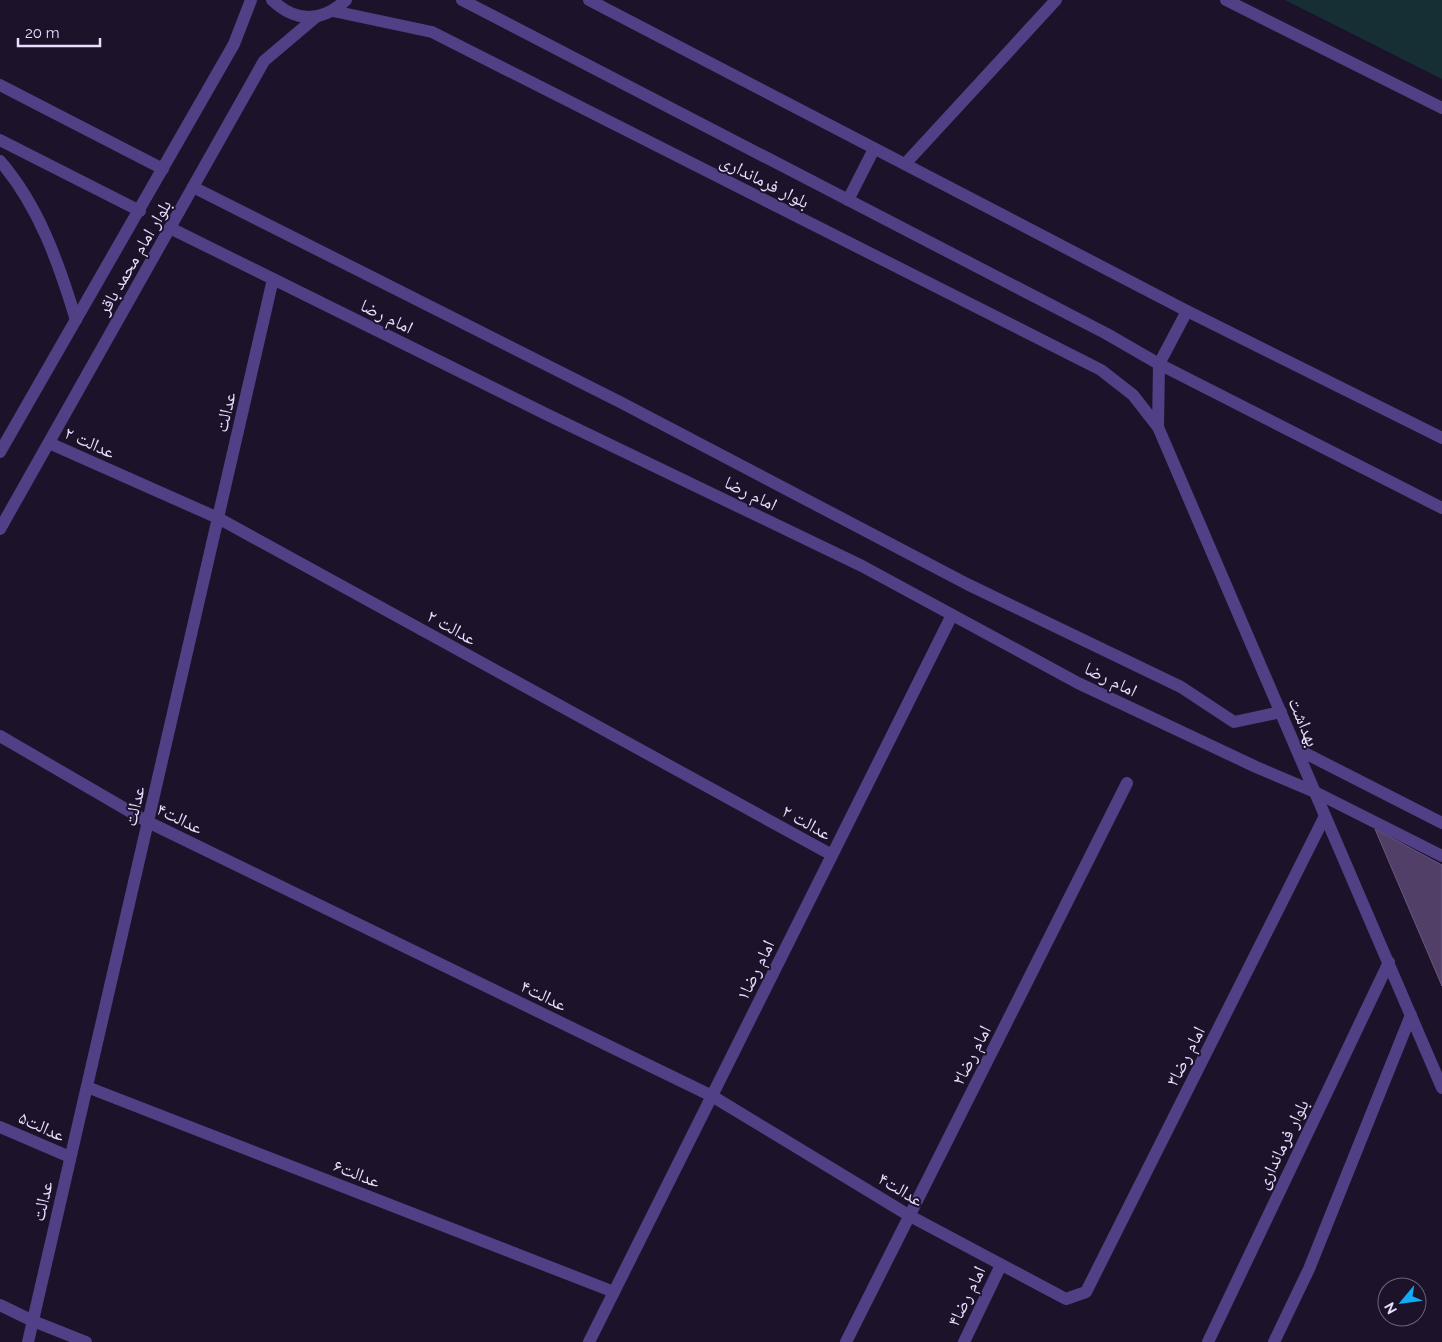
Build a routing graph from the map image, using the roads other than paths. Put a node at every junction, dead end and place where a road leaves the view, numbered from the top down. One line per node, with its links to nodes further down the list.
1 (251, 0): 16 (street, بلوار امام محمد باقر)
2 (272, 0): 9 (street)
3 (346, 0): 8 (street)
4 (462, 0): 18 (street, بلوار فرمانداری)
5 (589, 0): 13 (street)
6 (1056, 0): 15 (street)
7 (1226, 0): 11 (street)
8 (333, 11): 9 (street); 25 (street, بلوار فرمانداری)
9 (316, 17): 17 (street, بلوار امام محمد باقر)
10 (0, 85): 16 (street)
11 (1442, 108)
12 (0, 140): 19 (street)
13 (874, 148): 15 (street); 18 (street)
14 (0, 161): 23 (street)
15 (905, 164): 22 (street)
16 (163, 169): 19 (street, بلوار امام محمد باقر)
17 (193, 187): 20 (street, بلوار امام محمد باقر); 33 (street, امام رضا)
18 (848, 200): 24 (street, بلوار فرمانداری)
19 (140, 211): 23 (street, بلوار امام محمد باقر)
20 (170, 228): 21 (street, امام رضا); 27 (street, بلوار امام محمد باقر)
21 (273, 279): 30 (street, عدالت); 32 (street, امام رضا)
22 (1187, 311): 24 (street); 26 (street)
23 (76, 320): 28 (street, بلوار امام محمد باقر)
24 (1159, 364): 25 (street, بهداشت); 29 (street, بلوار فرمانداری)
25 (1158, 427): 33 (street, بهداشت)
26 (1442, 438)
27 (49, 443): 30 (street, عدالت ۲); 31 (street, بلوار امام محمد باقر)
28 (0, 452)
29 (1442, 508)
30 (218, 518): 39 (street, عدالت); 41 (street, عدالت ۲)
31 (0, 529)
32 (952, 614): 37 (street, امام رضا); 41 (street, امام رضا۱)
33 (1281, 712): 35 (street, بهداشت)
34 (0, 736): 39 (street, عدالت۴)
35 (1297, 749): 37 (street, بهداشت); 40 (street)
36 (1127, 783): 50 (street, امام رضا۲)
37 (1315, 792): 38 (street, بهداشت); 42 (street, امام رضا)
38 (1325, 816): 43 (street, بهداشت); 53 (street, امام رضا۳)
39 (148, 822): 45 (street, عدالت); 47 (street, عدالت۴)
40 (1442, 823)
41 (832, 855): 47 (street, امام رضا۱)
42 (1442, 856)
43 (1389, 962): 44 (street, بهداشت); 61 (street, بلوار فرمانداری)
44 (1411, 1015): 46 (street, بهداشت); 62 (street)
45 (87, 1087): 49 (street, عدالت); 52 (street, عدالت۶)
46 (1442, 1088)
47 (712, 1096): 50 (street, عدالت۴); 52 (street, امام رضا۱)
48 (0, 1127): 49 (street, عدالت۵)
49 (70, 1157): 55 (street, عدالت)
50 (910, 1216): 51 (street, عدالت۴); 59 (street, امام رضا۲)
51 (1000, 1265): 53 (street, عدالت۴); 60 (street, امام رضا۴)
52 (614, 1292): 58 (street, امام رضا۱)
53 (1066, 1299)
54 (0, 1305): 55 (street)
55 (33, 1322): 56 (street, عدالت); 57 (street)
56 (28, 1342)
57 (86, 1342)
58 (589, 1342)
59 (846, 1342)
60 (964, 1342)
61 (1208, 1342)
62 (1274, 1342)

